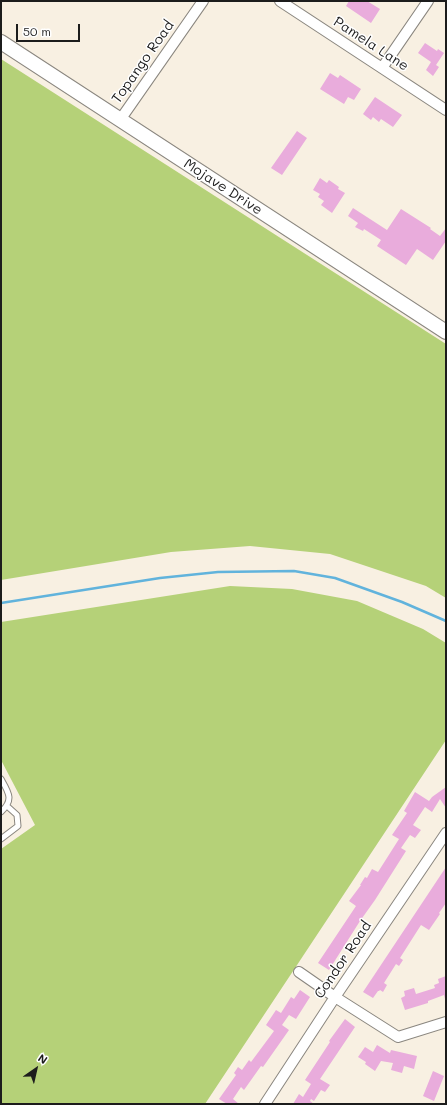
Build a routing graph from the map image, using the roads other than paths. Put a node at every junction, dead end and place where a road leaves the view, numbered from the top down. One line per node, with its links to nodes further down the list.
1 (203, 1): 7 (street, Topango Road)
2 (280, 1): 5 (street, Pamela Lane)
3 (428, 1): 5 (street)
4 (1, 42): 7 (main road, Mojave Drive)
5 (382, 68): 6 (street, Pamela Lane)
6 (446, 110)
7 (120, 120): 8 (main road, Mojave Drive)
8 (446, 332)
9 (1, 779): 10 (lane)
10 (7, 806): 11 (lane); 13 (lane)
11 (1, 812)
12 (446, 833): 15 (street, Condor Road)
13 (1, 839)
14 (298, 972): 15 (street)
15 (335, 997): 16 (street); 17 (street, Condor Road)
16 (446, 1022)
17 (265, 1104)

